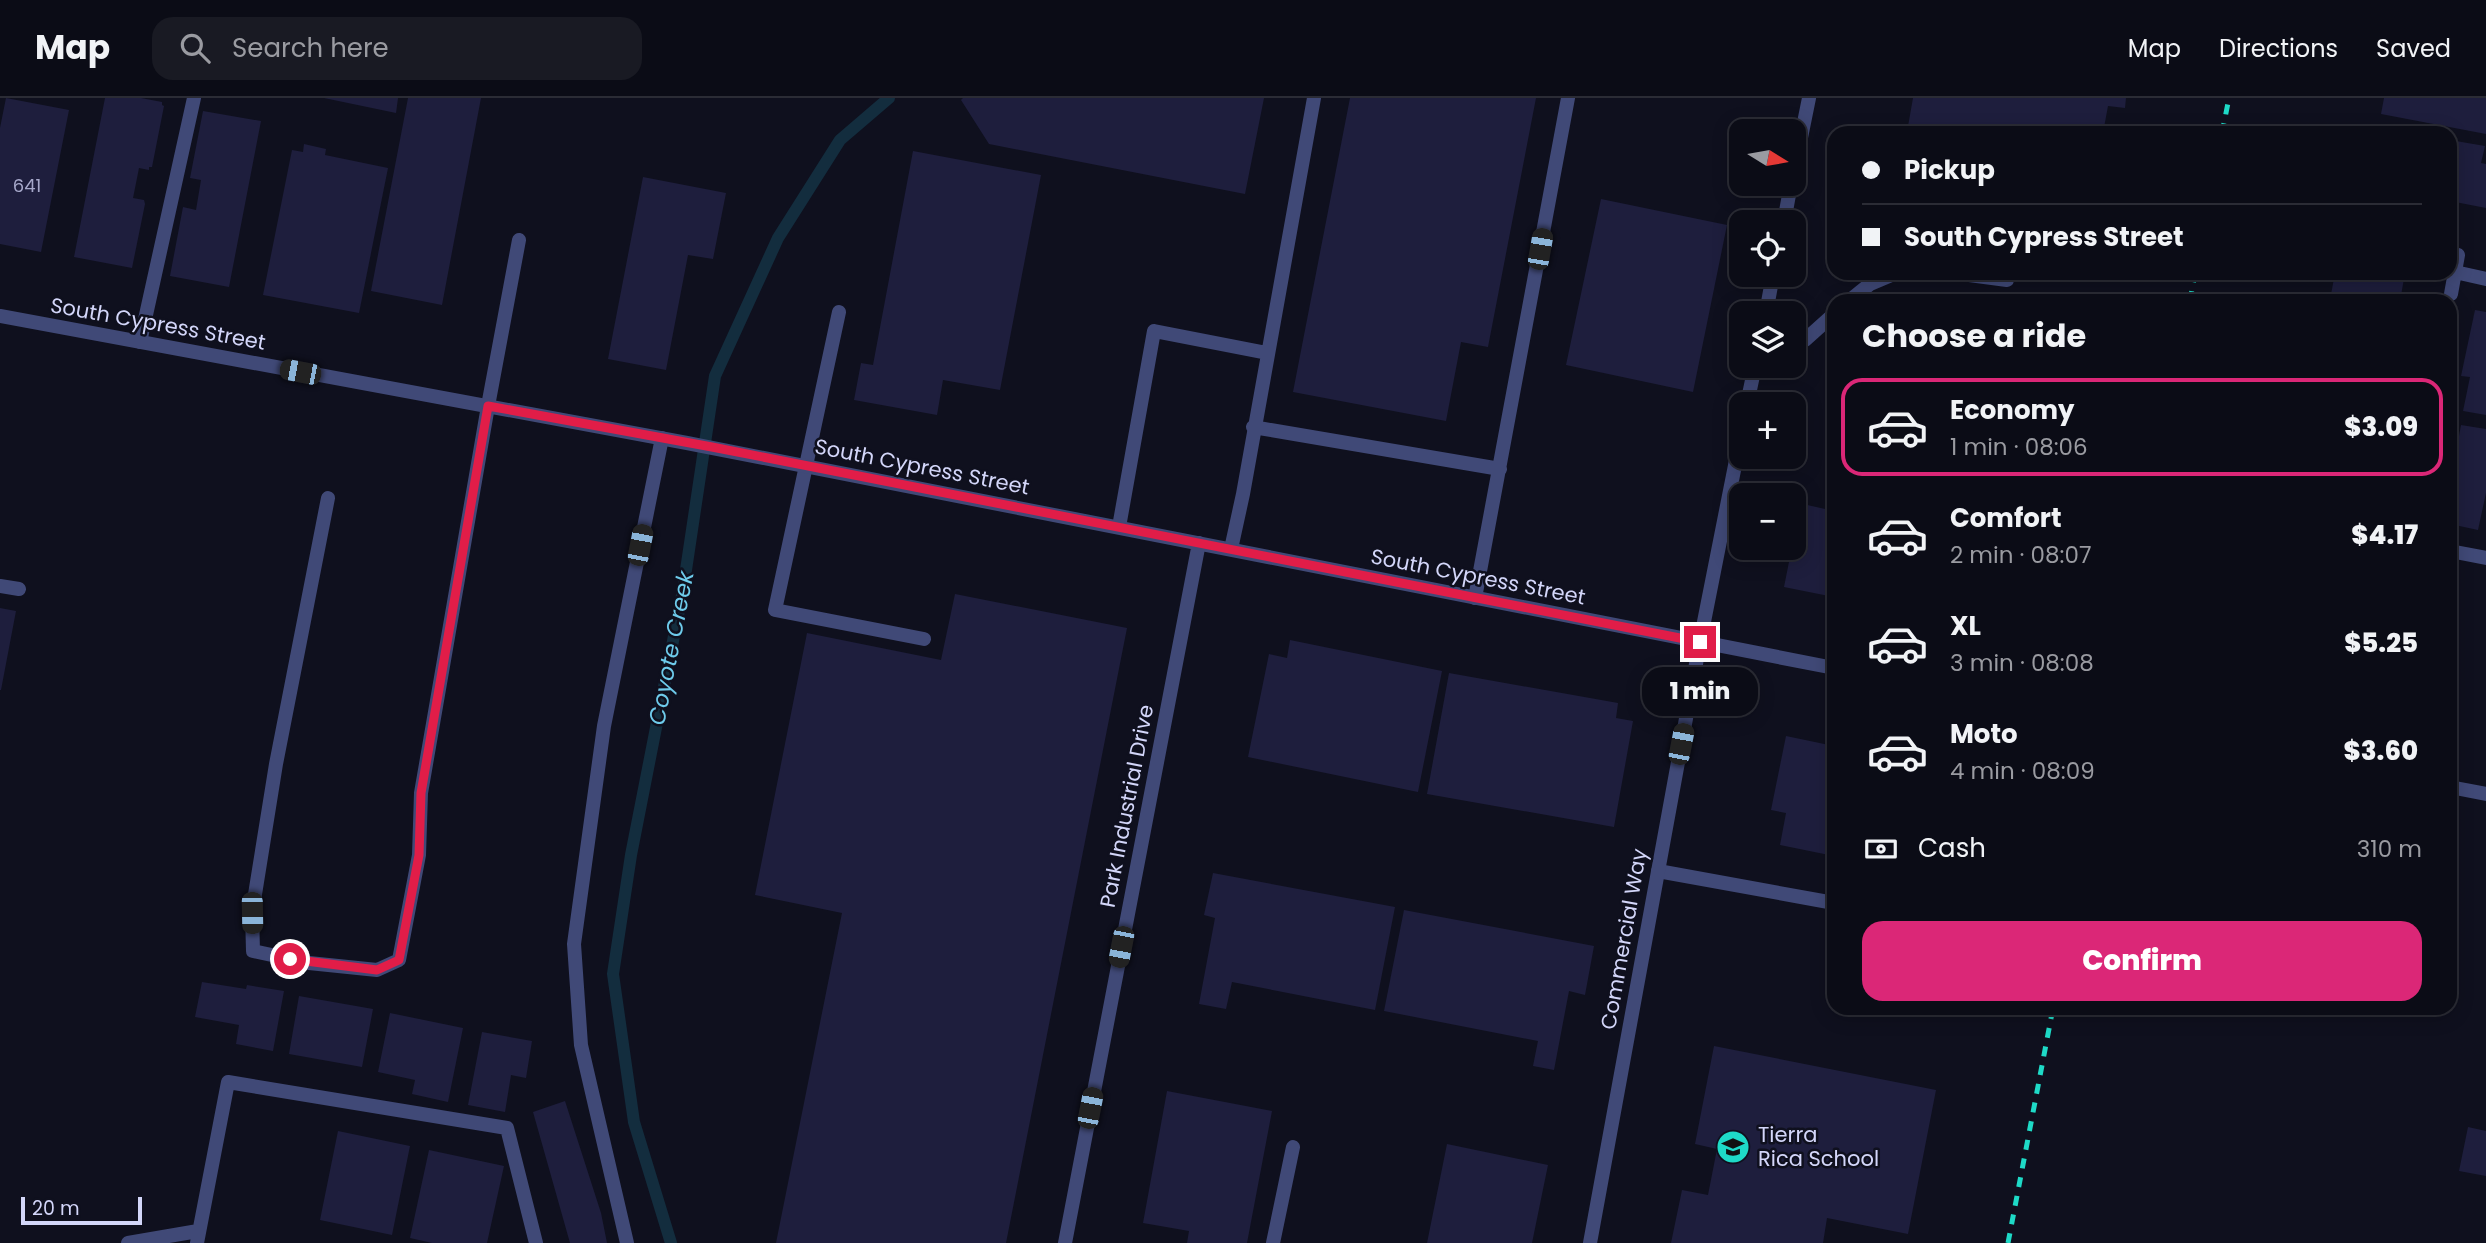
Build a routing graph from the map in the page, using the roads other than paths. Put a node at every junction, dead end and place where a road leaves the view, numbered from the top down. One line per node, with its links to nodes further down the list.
1 (194, 98): 21 (street)
2 (1314, 98): 22 (street)
3 (1568, 98): 27 (street)
4 (1809, 98): 5 (street)
5 (1805, 119)
6 (519, 240): 23 (street)
7 (2458, 255): 8 (street)
8 (2457, 261)
9 (2457, 272): 10 (street)
10 (2486, 279)
11 (1879, 280): 15 (street)
12 (2000, 280): 14 (street)
13 (2454, 280): 16 (street)
14 (2007, 281)
15 (1858, 294)
16 (2451, 294)
17 (839, 312): 26 (street)
18 (0, 316): 21 (street, South Cypress Street)
19 (1827, 320): 20 (street)
20 (1806, 339)
21 (140, 342): 23 (street, South Cypress Street)
22 (1267, 353): 24 (street); 30 (street)
23 (488, 406): 25 (street, South Cypress Street); 29 (street)
24 (1253, 427): 27 (street); 32 (street)
25 (662, 438): 26 (street, South Cypress Street); 49 (street)
26 (805, 466): 30 (street, South Cypress Street); 38 (street)
27 (1500, 469): 37 (street)
28 (1734, 469): 39 (street, Commercial Way)
29 (328, 498)
30 (1119, 527): 31 (street, South Cypress Street)
31 (1199, 542): 32 (street, South Cypress Street); 50 (street, Park Industrial Drive)
32 (1231, 549): 37 (street, South Cypress Street)
33 (2457, 552): 34 (street)
34 (2486, 558)
35 (0, 586): 36 (street)
36 (19, 589)
37 (1475, 598): 39 (street, South Cypress Street)
38 (924, 639)
39 (1700, 642): 40 (street, South Cypress Street); 43 (street, Commercial Way)
40 (1827, 666)
41 (2457, 788): 42 (street)
42 (2486, 794)
43 (1658, 871): 44 (street); 52 (street, Commercial Way)
44 (1827, 902)
45 (1293, 1147): 51 (street)
46 (197, 1237): 47 (street); 48 (street)
47 (128, 1243)
48 (536, 1243)
49 (627, 1243)
50 (1065, 1243)
51 (1273, 1243)
52 (1590, 1243)

